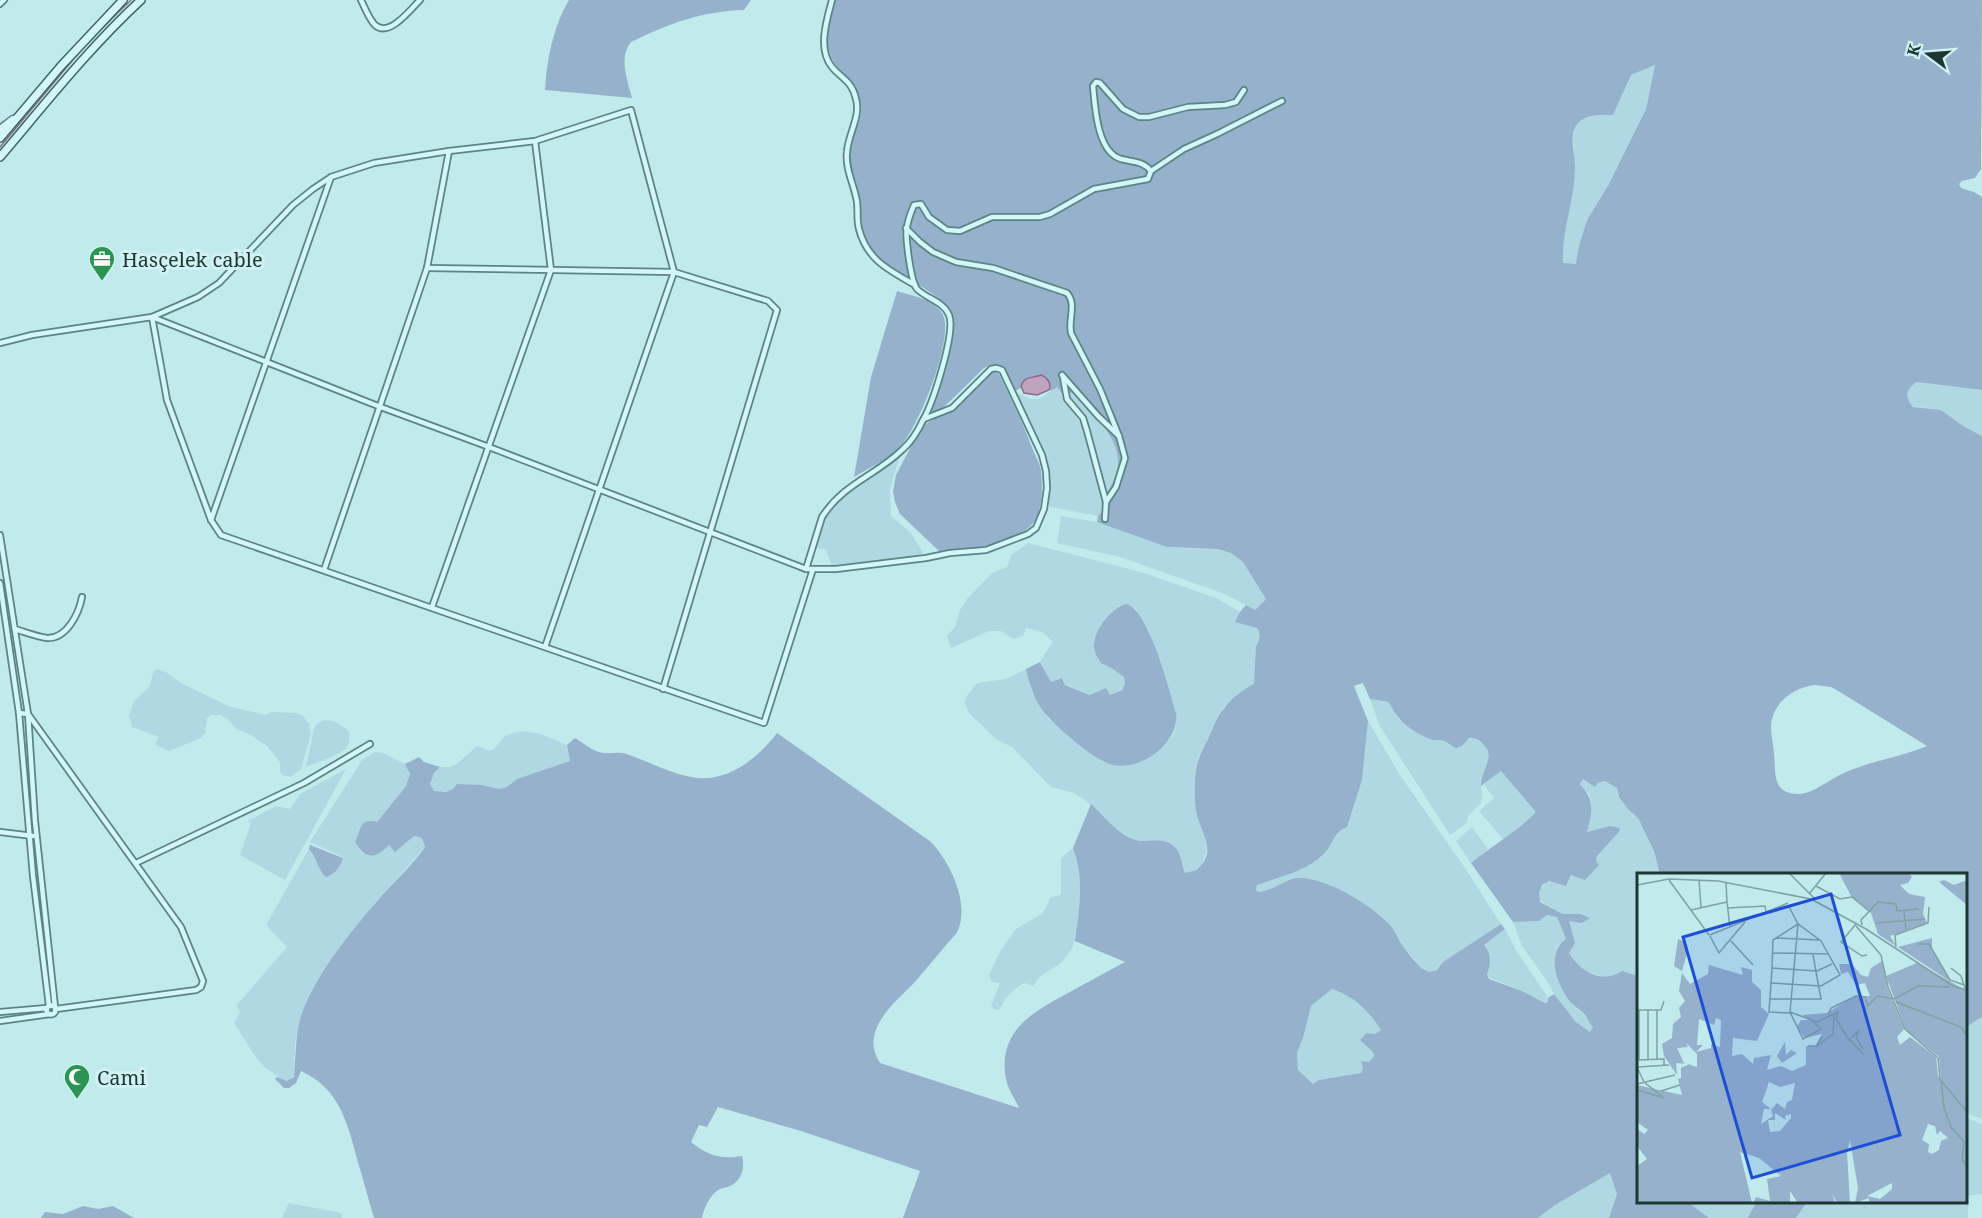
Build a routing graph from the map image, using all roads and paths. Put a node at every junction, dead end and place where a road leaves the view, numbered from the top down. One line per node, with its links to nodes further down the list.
1 (4, 0): 7 (street)
2 (123, 0): 10 (main road)
3 (141, 0): 15 (main road)
4 (361, 0): 5 (street)
5 (420, 0)
6 (832, 0): 22 (street)
7 (0, 4)
8 (1244, 90): 16 (street)
9 (1282, 101): 16 (street)
10 (16, 117): 11 (street); 12 (main road)
11 (0, 129)
12 (0, 138)
13 (535, 141): 14 (street); 20 (street); 21 (street)
14 (449, 151): 17 (street); 19 (street)
15 (0, 157)
16 (1151, 171): 18 (street)
17 (331, 177): 23 (street); 25 (street)
18 (906, 228): 22 (street); 28 (street)
19 (427, 268): 20 (street); 26 (street)
20 (551, 270): 21 (street); 29 (street)
21 (674, 272): 30 (street); 34 (street)
22 (915, 285): 27 (street)
23 (152, 317): 24 (street); 25 (street); 33 (street)
24 (0, 343)
25 (266, 361): 26 (street); 33 (street)
26 (378, 406): 29 (street); 38 (street)
27 (924, 419): 36 (street); 37 (street)
28 (1119, 436): 31 (street); 31 (street)
29 (489, 447): 30 (street); 41 (street)
30 (599, 489): 34 (street); 43 (street)
31 (1106, 502): 32 (street)
32 (1105, 519)
33 (211, 520): 38 (street)
34 (709, 533): 36 (street); 44 (street)
35 (0, 535): 42 (street)
36 (806, 568): 37 (street)
37 (813, 569): 44 (street)
38 (324, 570): 41 (street)
39 (0, 583): 45 (street)
40 (82, 597): 42 (street)
41 (432, 607): 43 (street)
42 (15, 629): 46 (street)
43 (545, 647): 44 (street)
44 (663, 688)
45 (19, 713): 46 (street); 49 (street)
46 (28, 714): 50 (street); 51 (street)
47 (370, 744): 51 (street)
48 (0, 832): 49 (street)
49 (30, 836): 50 (street); 52 (street)
50 (37, 837): 52 (street)
51 (136, 863): 52 (street)
52 (51, 1009): 53 (street); 54 (street)
53 (0, 1012)
54 (0, 1021)

